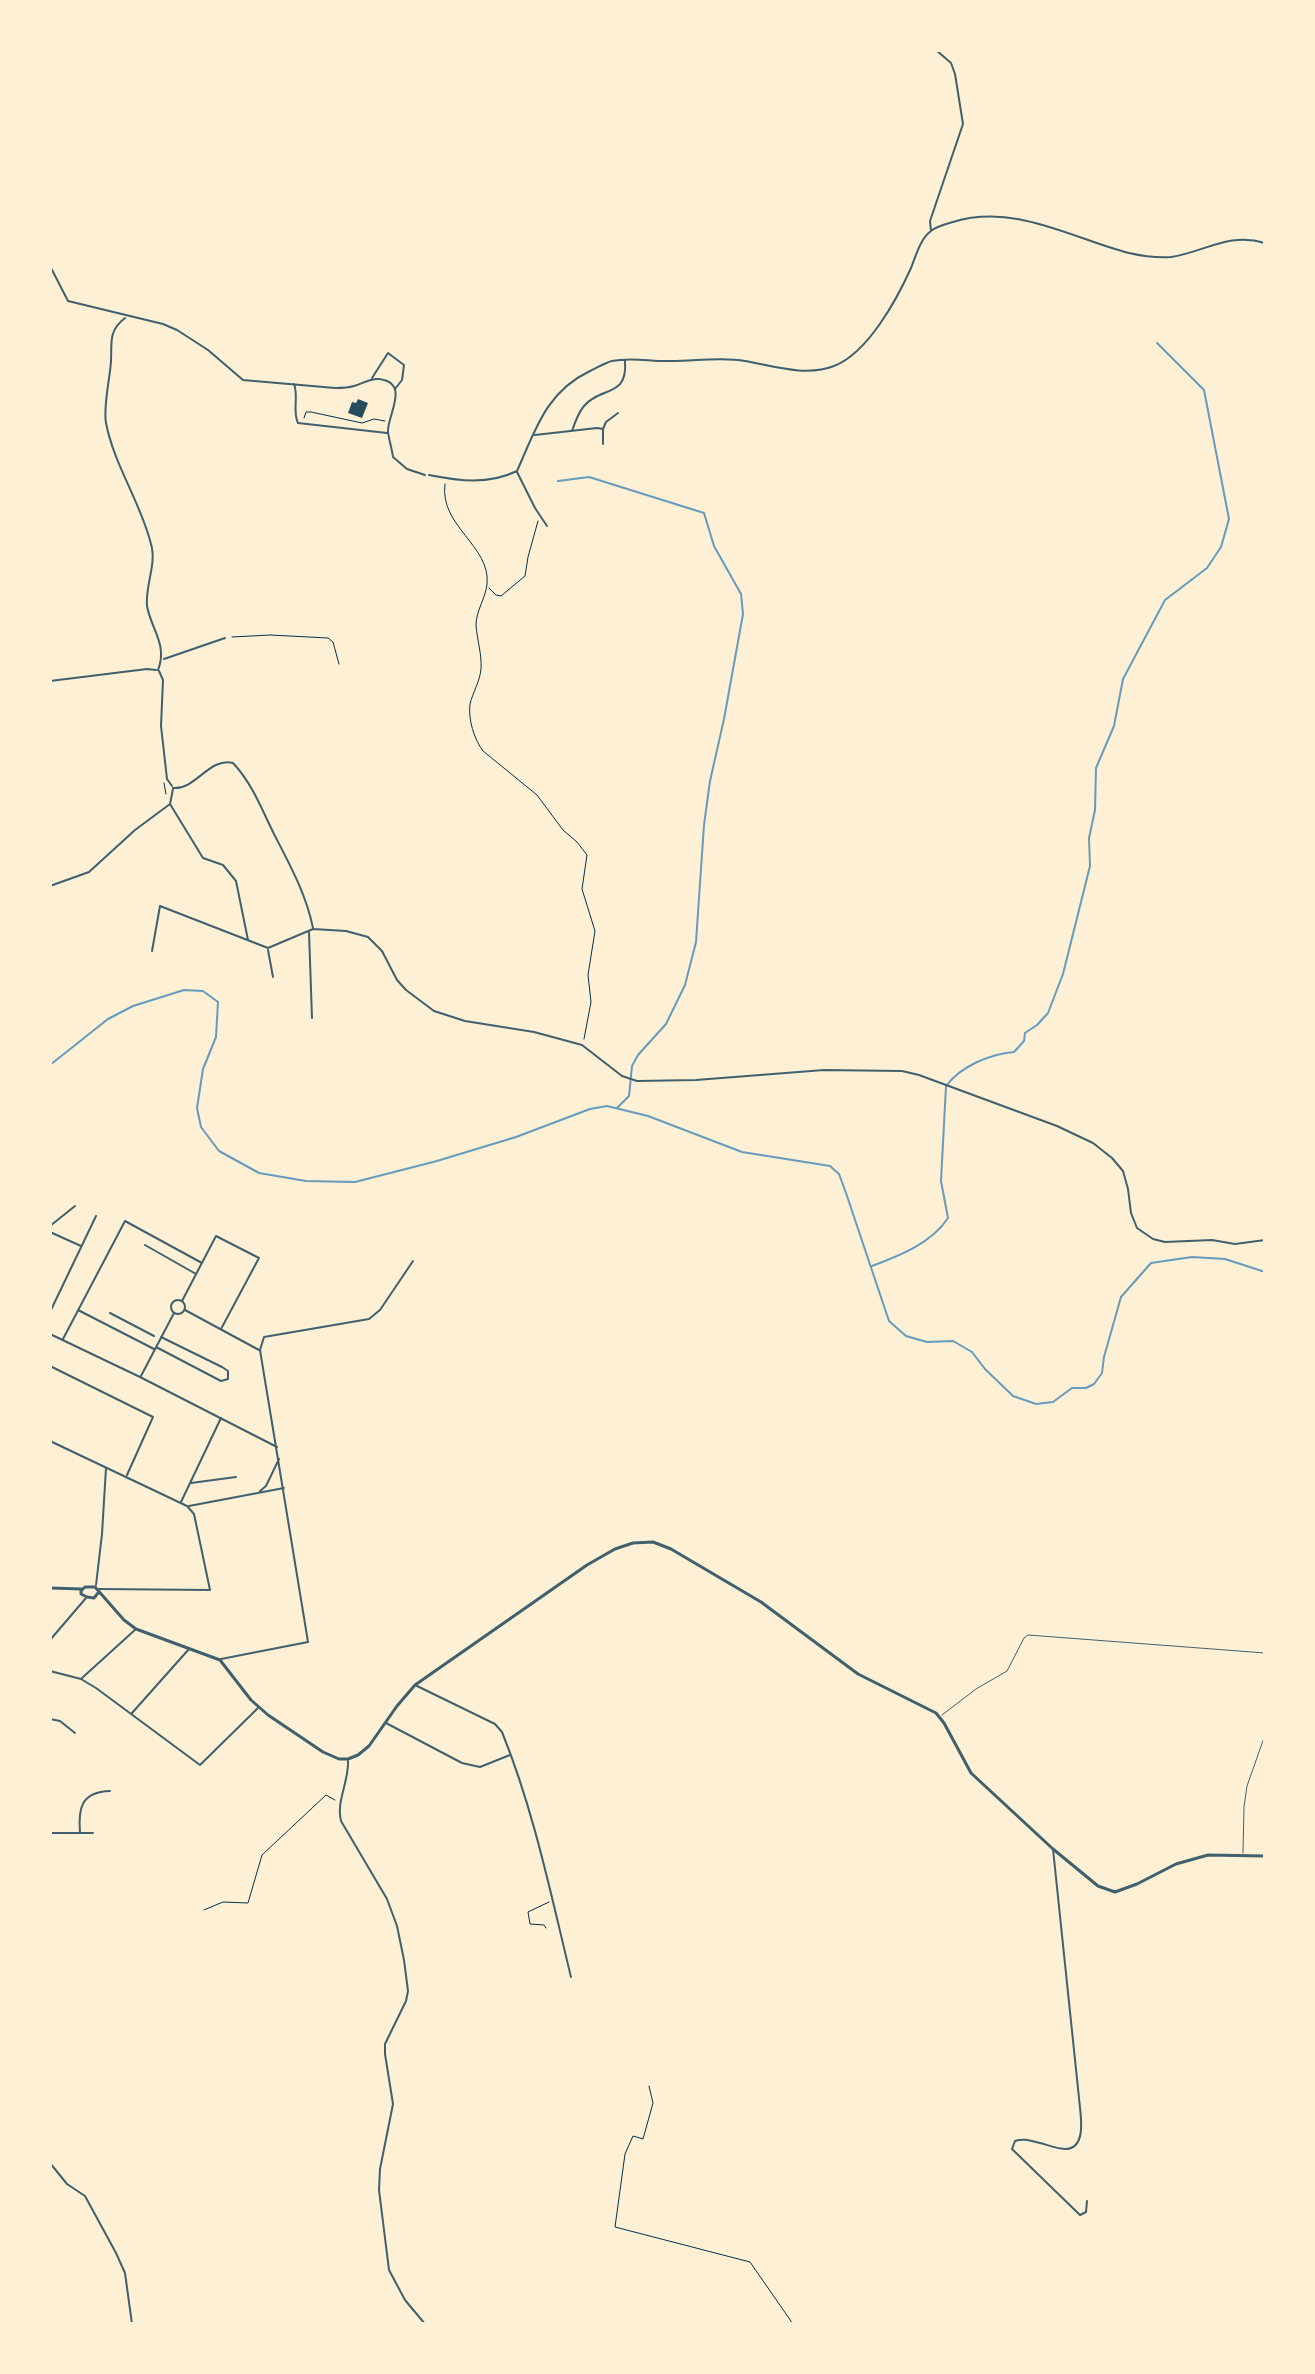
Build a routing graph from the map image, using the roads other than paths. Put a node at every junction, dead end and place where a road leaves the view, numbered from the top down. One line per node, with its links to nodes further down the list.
1 (936, 50): 2 (street)
2 (931, 231): 3 (street); 6 (street)
3 (1265, 243)
4 (50, 266): 5 (street)
5 (126, 317): 8 (street); 19 (street)
6 (625, 360): 12 (street); 14 (street)
7 (371, 379): 8 (street); 9 (street); 9 (street)
8 (294, 383): 13 (street)
9 (395, 389): 13 (street)
10 (618, 413): 11 (street)
11 (603, 429): 12 (street); 15 (street)
12 (572, 431): 14 (street)
13 (388, 433): 16 (street)
14 (534, 434): 16 (street)
15 (603, 444)
16 (517, 471): 17 (street)
17 (547, 526)
18 (225, 638): 19 (street)
19 (162, 660): 20 (street)
20 (158, 670): 21 (street); 22 (street)
21 (50, 681)
22 (173, 788): 23 (street); 25 (street)
23 (170, 804): 24 (street); 26 (street)
24 (50, 886)
25 (311, 930): 27 (street); 30 (street); 35 (street)
26 (248, 942): 27 (street); 28 (street)
27 (268, 948): 29 (street)
28 (152, 951)
29 (273, 977)
30 (312, 1018)
31 (75, 1206): 33 (street)
32 (96, 1216): 37 (street)
33 (50, 1226)
34 (50, 1232): 37 (street)
35 (1265, 1240)
36 (145, 1245): 40 (street)
37 (82, 1246): 44 (street)
38 (413, 1261): 53 (street)
39 (202, 1263): 40 (street); 42 (street); 47 (street)
40 (196, 1274): 41 (street)
41 (182, 1301): 43 (street); 46 (street)
42 (77, 1310): 51 (street); 52 (street)
43 (185, 1310): 46 (street); 47 (street)
44 (50, 1312)
45 (110, 1313): 49 (street)
46 (174, 1313): 50 (street)
47 (221, 1329): 53 (street)
48 (50, 1334): 51 (street)
49 (154, 1336)
50 (161, 1337): 52 (street); 52 (street)
51 (62, 1340): 55 (street)
52 (155, 1348): 55 (street)
53 (260, 1350): 58 (street)
54 (50, 1366): 61 (street)
55 (140, 1377): 56 (street)
56 (221, 1418): 58 (street); 63 (street)
57 (50, 1441): 60 (street)
58 (277, 1447): 59 (street)
59 (279, 1458): 64 (street); 65 (street)
60 (106, 1467): 61 (street); 70 (street)
61 (126, 1476): 66 (street)
62 (236, 1477): 63 (street)
63 (190, 1483): 66 (street)
64 (284, 1488): 65 (street); 76 (street)
65 (256, 1493): 67 (street)
66 (181, 1503): 67 (street)
67 (187, 1506): 70 (street)
68 (50, 1588): 69 (street)
69 (82, 1591): 70 (street); 71 (street)
70 (97, 1591): 71 (street); 72 (street)
71 (87, 1597): 73 (street)
72 (136, 1629): 74 (street); 78 (street)
73 (50, 1640)
74 (190, 1648): 76 (street); 81 (street)
75 (1265, 1653): 82 (lane)
76 (220, 1660): 80 (street)
77 (50, 1671): 78 (street)
78 (81, 1679): 81 (street)
79 (415, 1685): 82 (street); 84 (street); 87 (street)
80 (259, 1707): 81 (street); 88 (street)
81 (131, 1714)
82 (940, 1717): 93 (street)
83 (50, 1719): 85 (street)
84 (385, 1723): 87 (street); 88 (street)
85 (75, 1733)
86 (1265, 1735): 94 (lane)
87 (511, 1754): 96 (street)
88 (348, 1759): 100 (street)
89 (110, 1791): 91 (street)
90 (50, 1833): 91 (street)
91 (80, 1833): 92 (street)
92 (93, 1833)
93 (1053, 1849): 94 (street); 98 (street)
94 (1243, 1855): 95 (street)
95 (1265, 1856)
96 (571, 1977)
97 (50, 2163): 99 (street)
98 (1087, 2201)
99 (132, 2324)
100 (425, 2324)

